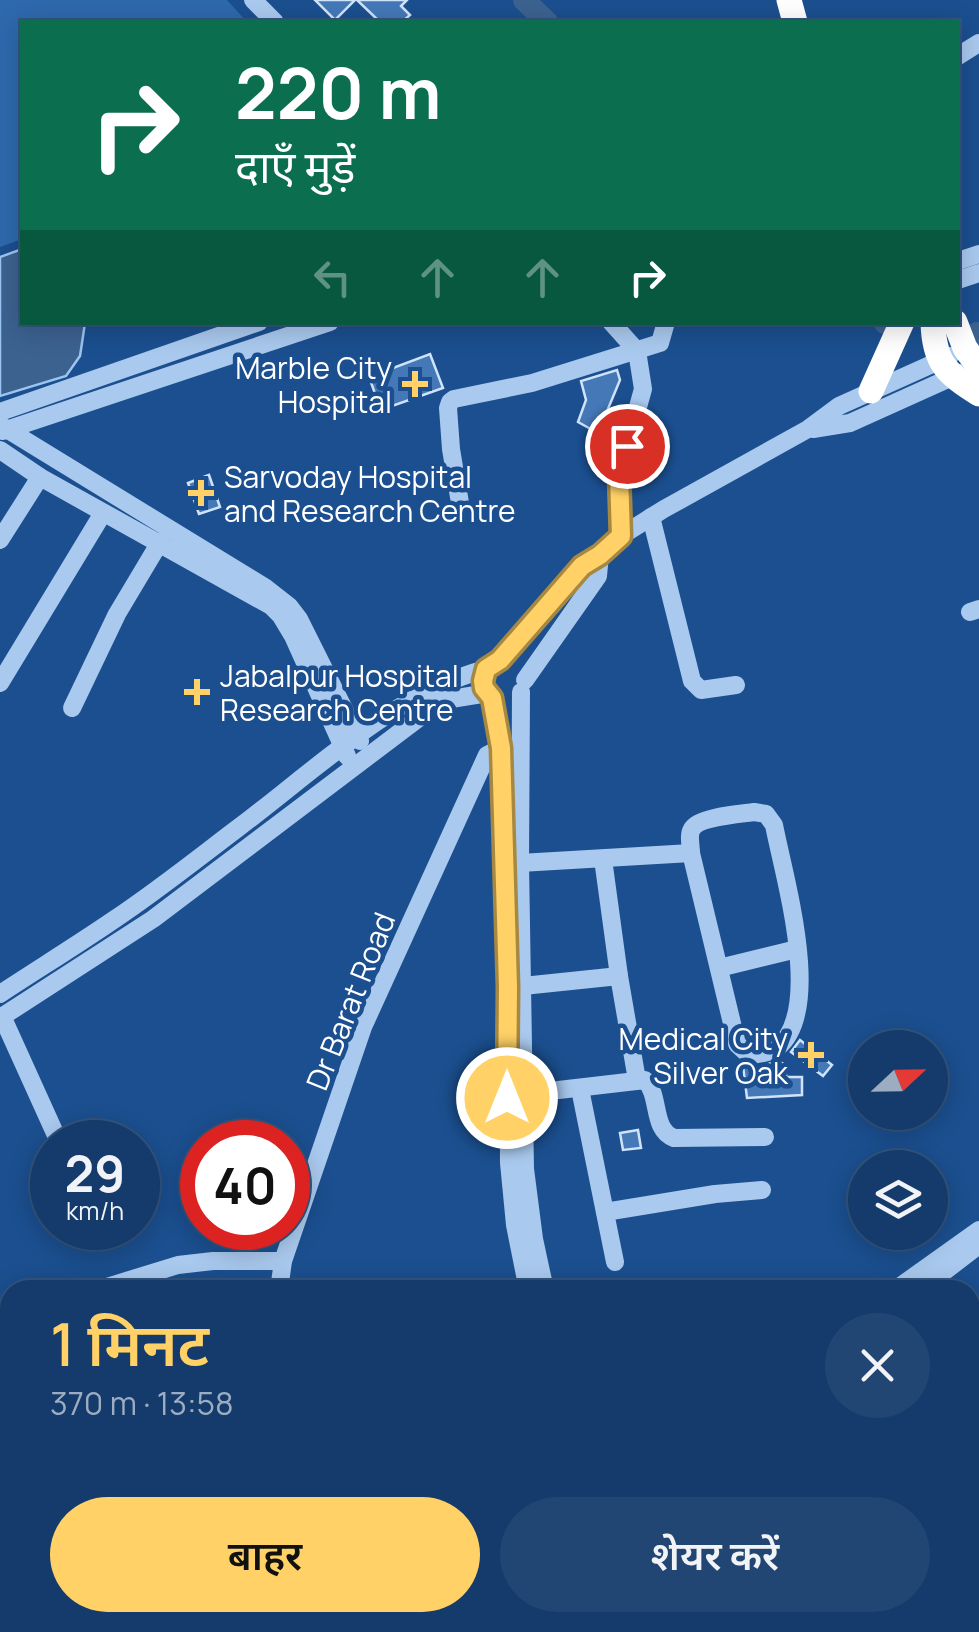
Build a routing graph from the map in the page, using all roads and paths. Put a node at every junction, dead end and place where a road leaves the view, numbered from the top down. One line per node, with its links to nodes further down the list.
1 (253, 0): 2 (street)
2 (272, 20)
3 (251, 325): 15 (street)
4 (320, 325): 15 (street)
5 (614, 325): 10 (street)
6 (665, 325): 10 (street)
7 (901, 325): 13 (highway)
8 (933, 325): 12 (highway)
9 (957, 325): 11 (highway)
10 (637, 351): 19 (street); 22 (street)
11 (973, 360): 12 (street)
12 (946, 370): 13 (street); 14 (highway); 16 (street)
13 (872, 391): 16 (street)
14 (979, 394)
15 (2, 424): 32 (street)
16 (808, 430): 21 (street)
17 (0, 450): 18 (street)
18 (40, 476): 20 (street); 23 (street)
19 (460, 503)
20 (103, 513): 24 (street); 27 (street)
21 (651, 517): 22 (street); 28 (street)
22 (621, 536): 25 (street)
23 (0, 540)
24 (160, 542): 31 (street); 33 (street)
25 (600, 555): 26 (street); 29 (street)
26 (493, 664): 29 (street); 30 (street); 32 (street)
27 (0, 683)
28 (736, 685)
29 (523, 686): 30 (street); 38 (street)
30 (490, 696): 34 (street); 35 (street)
31 (72, 708)
32 (358, 734): 33 (street); 35 (street)
33 (342, 748): 35 (street); 43 (street)
34 (501, 748): 54 (street, Dr Barat Road); 58 (street)
35 (361, 763): 44 (street)
36 (691, 853): 37 (street); 39 (street); 40 (street)
37 (603, 859): 38 (street); 41 (street)
38 (520, 863): 42 (street)
39 (797, 949): 40 (street); 40 (street)
40 (719, 968)
41 (618, 976): 42 (street); 45 (street)
42 (522, 986): 47 (street)
43 (0, 994)
44 (1, 1017): 48 (street)
45 (637, 1080): 46 (street); 49 (street)
46 (580, 1089): 47 (street); 51 (street)
47 (524, 1094): 59 (street)
48 (49, 1120)
49 (765, 1137)
50 (762, 1190): 51 (street)
51 (605, 1212): 55 (street)
52 (979, 1230): 60 (street)
53 (979, 1245): 61 (street)
54 (283, 1261): 56 (street); 57 (street, Dr Barat Road)
55 (615, 1262)
56 (129, 1280)
57 (280, 1280)
58 (526, 1280)
59 (544, 1280)
60 (909, 1280)
61 (937, 1280)

